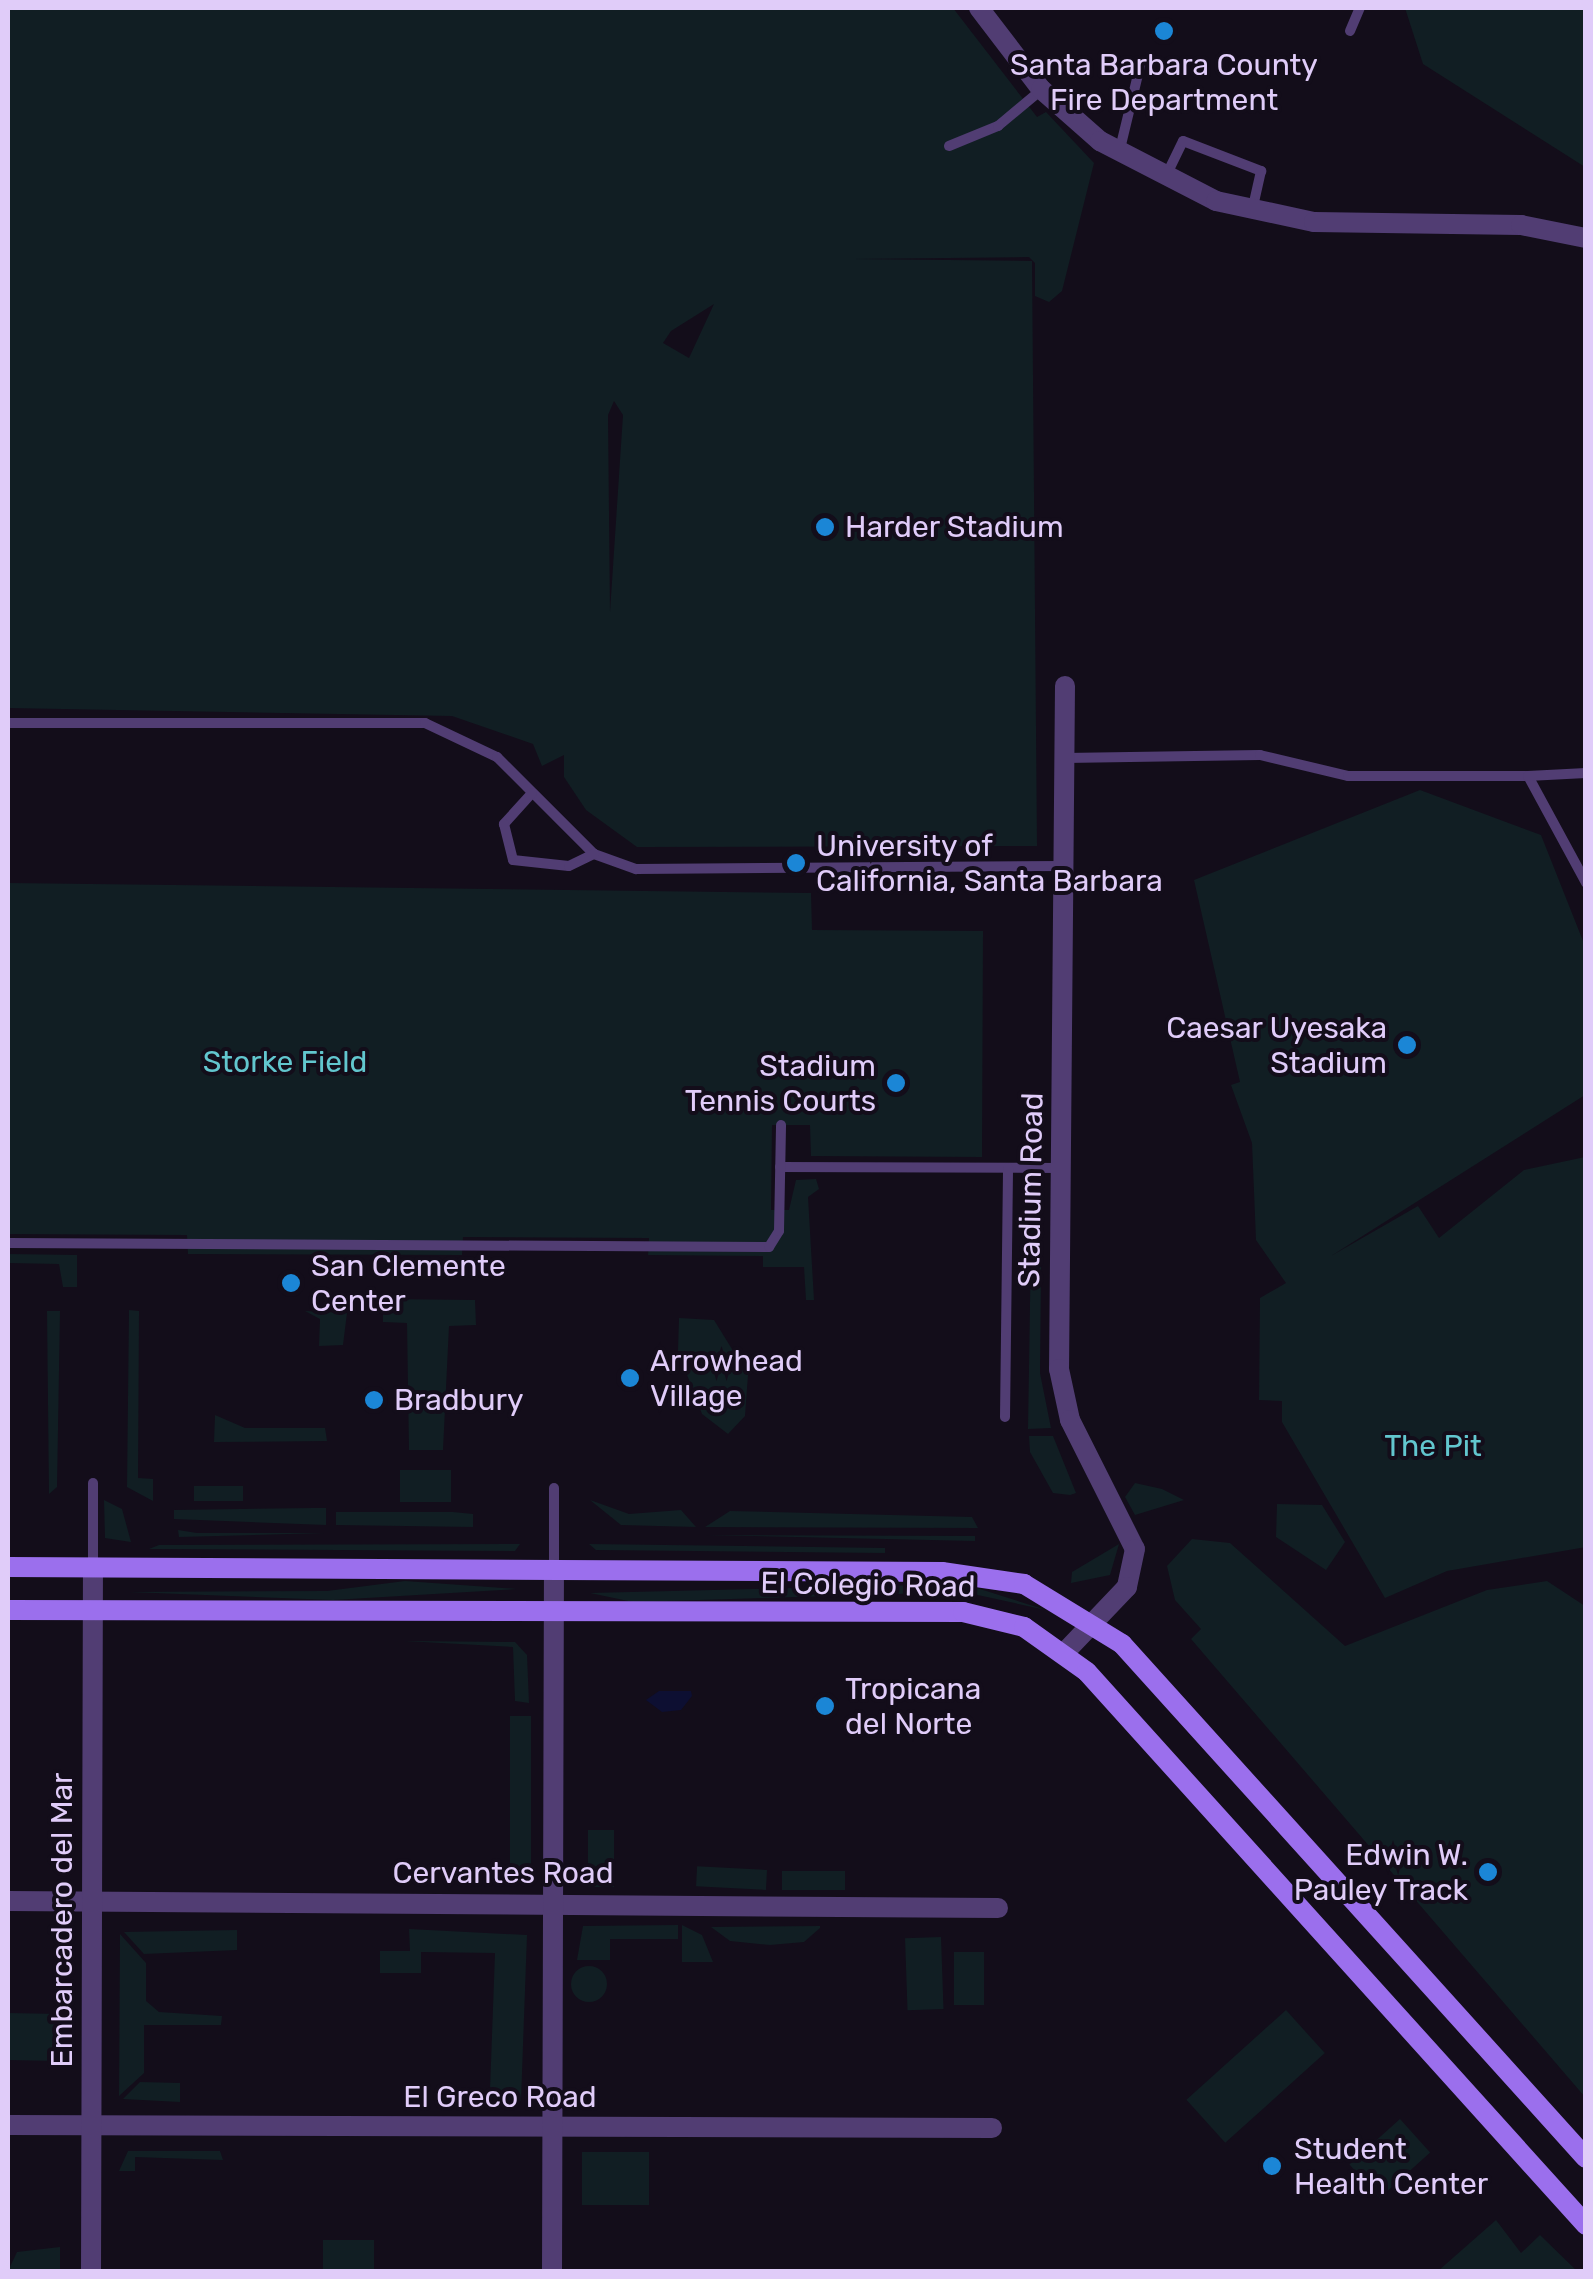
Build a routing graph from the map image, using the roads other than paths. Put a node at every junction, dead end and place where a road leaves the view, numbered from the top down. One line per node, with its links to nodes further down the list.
1 (979, 8): 5 (street)
2 (1360, 8): 3 (lane)
3 (1350, 31)
4 (1141, 62): 7 (lane)
5 (1041, 89): 6 (lane); 7 (street)
6 (949, 146)
7 (1119, 155): 8 (street)
8 (1165, 179): 9 (street); 9 (lane)
9 (1252, 211): 10 (street)
10 (1586, 238)
11 (1065, 686): 13 (street, Stadium Road)
12 (8, 723): 16 (lane)
13 (1065, 758): 15 (lane); 18 (street, Stadium Road)
14 (1586, 772): 15 (lane)
15 (1528, 776): 19 (lane)
16 (532, 793): 17 (lane); 17 (lane)
17 (594, 854): 18 (lane)
18 (1064, 866): 23 (street, Stadium Road)
19 (1586, 883)
20 (781, 1125): 21 (lane)
21 (780, 1167): 22 (lane); 24 (lane)
22 (1008, 1168): 23 (lane); 25 (lane)
23 (1063, 1168): 34 (street, Stadium Road)
24 (8, 1244)
25 (1005, 1417)
26 (93, 1482): 29 (lane)
27 (554, 1488): 30 (lane)
28 (8, 1568): 29 (main road, El Colegio Road)
29 (93, 1568): 30 (main road, El Colegio Road); 32 (street, Embarcadero del Mar)
30 (554, 1570): 33 (street); 34 (main road, El Colegio Road)
31 (8, 1610): 32 (main road, El Colegio Road)
32 (92, 1610): 33 (main road, El Colegio Road); 37 (street, Embarcadero del Mar)
33 (556, 1612): 35 (main road, El Colegio Road); 38 (street)
34 (1097, 1621): 35 (street, Stadium Road); 40 (main road, El Colegio Road)
35 (1065, 1652): 47 (main road, El Colegio Road)
36 (8, 1901): 37 (street, Cervantes Road)
37 (92, 1902): 38 (street, Cervantes Road); 42 (street, Embarcadero del Mar)
38 (556, 1903): 39 (street, Cervantes Road); 43 (street)
39 (998, 1908)
40 (1544, 2112): 45 (main road); 46 (main road, El Colegio Road)
41 (8, 2125): 42 (street, El Greco Road)
42 (91, 2126): 43 (street, El Greco Road); 48 (street, Embarcadero del Mar)
43 (554, 2128): 44 (street, El Greco Road); 49 (street)
44 (992, 2128)
45 (1586, 2142)
46 (1586, 2158)
47 (1586, 2225)
48 (90, 2272)
49 (552, 2272)

